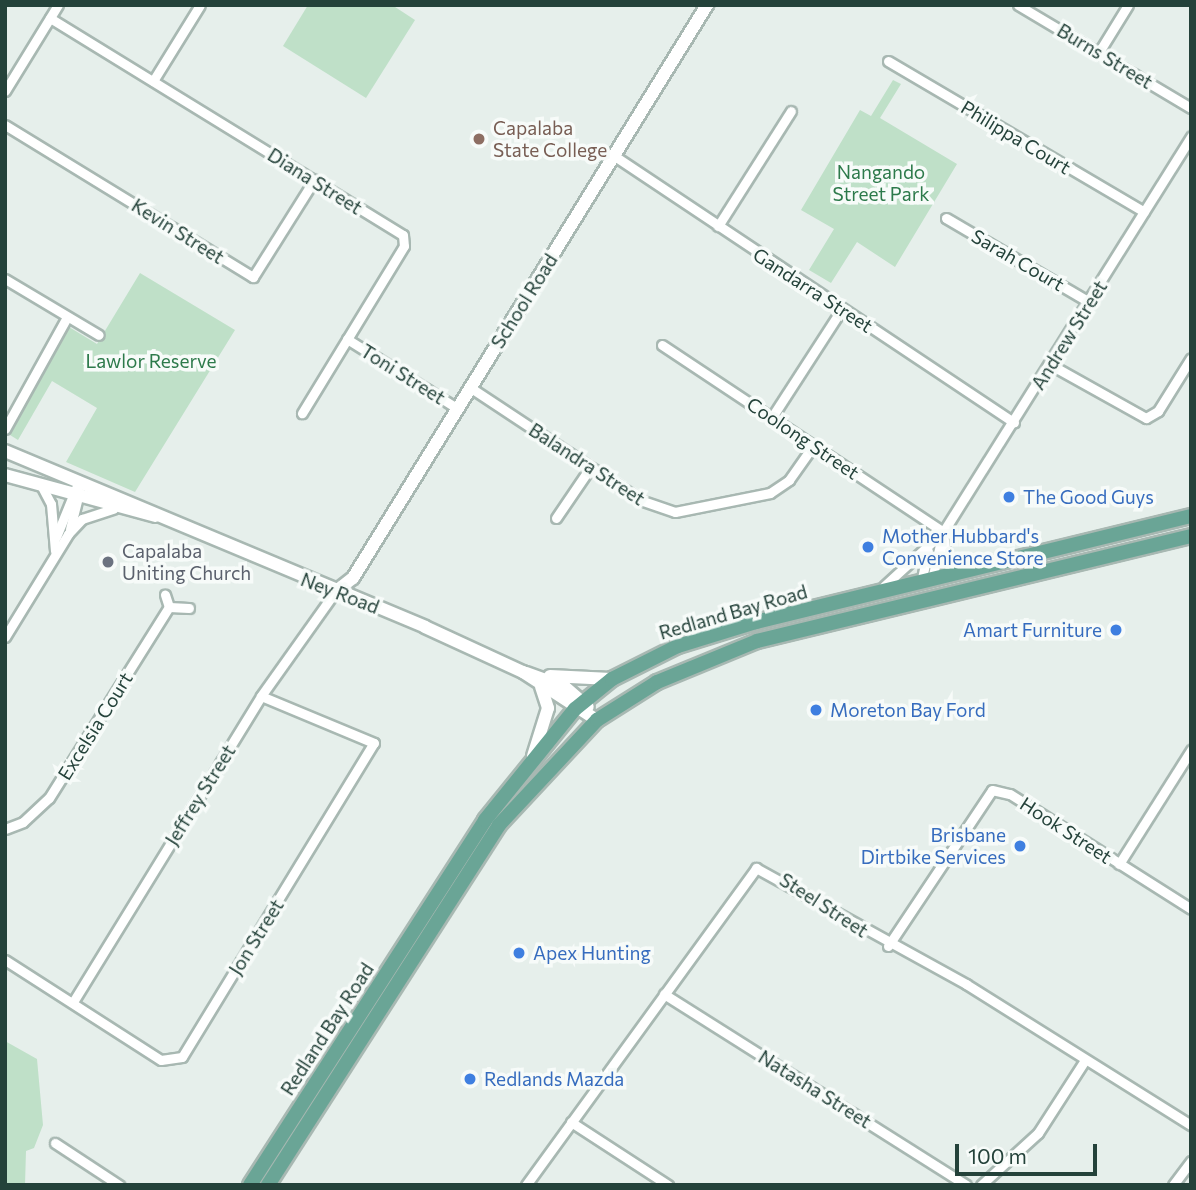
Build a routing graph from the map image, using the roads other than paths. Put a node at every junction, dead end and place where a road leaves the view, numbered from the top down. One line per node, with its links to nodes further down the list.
1 (58, 5): 6 (street)
2 (200, 5): 9 (street)
3 (707, 5): 15 (main road, School Road)
4 (1018, 5): 7 (street, Burns Street)
5 (1128, 5): 7 (street)
6 (50, 18): 9 (street, Diana Street); 10 (street)
7 (1099, 52): 11 (street, Burns Street)
8 (888, 61): 17 (street, Philippa Court)
9 (153, 81): 16 (street, Diana Street)
10 (5, 91)
11 (1191, 108)
12 (791, 111): 19 (street)
13 (5, 125): 16 (street, Kevin Street)
14 (1191, 136): 17 (street, Andrew Street)
15 (613, 155): 19 (street, Gandarra Street); 29 (main road, School Road)
16 (314, 180): 25 (street, Diana Street)
17 (1144, 212): 21 (street, Andrew Street)
18 (946, 218): 21 (street, Sarah Court)
19 (718, 226): 22 (street, Gandarra Street)
20 (5, 279): 23 (street)
21 (1089, 302): 28 (street, Andrew Street)
22 (842, 309): 32 (street); 33 (street, Gandarra Street)
23 (67, 317): 24 (street); 34 (street)
24 (99, 335)
25 (347, 339): 30 (street, Toni Street); 31 (street, Diana Street)
26 (662, 345): 32 (street, Coolong Street)
27 (1191, 358): 28 (street)
28 (1051, 365): 33 (street, Andrew Street)
29 (471, 388): 30 (main road, School Road); 37 (street, Balandra Street)
30 (458, 409): 53 (main road, School Road)
31 (302, 413)
32 (772, 417): 35 (street, Coolong Street)
33 (1014, 422): 46 (street, Andrew Street)
34 (5, 429)
35 (813, 446): 37 (street, Balandra Street); 46 (street, Coolong Street)
36 (5, 451): 39 (main road, Ney Road)
37 (590, 468): 45 (street)
38 (5, 475): 40 (main road, Ney Road)
39 (79, 481): 41 (street); 43 (main road, Ney Road)
40 (42, 487): 41 (main road, Ney Road); 50 (street)
41 (74, 496): 42 (main road, Ney Road); 47 (street); 50 (street)
42 (113, 509): 43 (main road, Ney Road); 47 (street)
43 (156, 516): 53 (main road, Ney Road)
44 (1191, 516): 51 (main road, Redland Bay Road)
45 (556, 518)
46 (943, 531): 49 (street, Andrew Street); 51 (street); 52 (street, Andrew Street)
47 (68, 534): 50 (street)
48 (1191, 536): 56 (main road, Redland Bay Road)
49 (931, 545): 52 (street, Andrew Street); 55 (street, Andrew Street)
50 (55, 547): 59 (street)
51 (972, 569): 52 (main road, Redland Bay Road)
52 (926, 581): 55 (main road, Redland Bay Road); 56 (main road)
53 (335, 592): 61 (main road, Ney Road); 62 (street, Jeffrey Street)
54 (165, 595): 57 (street)
55 (865, 595): 60 (main road, Redland Bay Road)
56 (929, 599): 64 (main road, Redland Bay Road)
57 (169, 607): 58 (street); 67 (street, Excelsia Court)
58 (189, 608)
59 (5, 637)
60 (612, 678): 61 (main road); 63 (main road, Redland Bay Road)
61 (542, 681): 63 (main road, Ney Road); 66 (main road)
62 (261, 695): 73 (street, Jeffrey Street); 73 (street, Jon Street)
63 (580, 705): 64 (main road, Ney Road); 66 (main road, Redland Bay Road)
64 (597, 720): 81 (main road, Redland Bay Road)
65 (1191, 750): 68 (street)
66 (533, 755): 80 (main road, Redland Bay Road)
67 (5, 829)
68 (1119, 864): 69 (street, Hook Street); 70 (street, Hook Street)
69 (1191, 909)
70 (888, 946): 72 (street, Steel Street); 74 (street, Steel Street)
71 (5, 960): 73 (street, Jon Street)
72 (664, 994): 75 (street, Steel Street); 84 (street, Natasha Street)
73 (73, 1002)
74 (1085, 1060): 76 (street, Steel Street); 85 (street)
75 (571, 1122): 82 (street, Steel Street); 83 (street)
76 (1191, 1125)
77 (55, 1143): 79 (street)
78 (1191, 1161): 86 (street)
79 (119, 1185)
80 (250, 1185)
81 (268, 1185)
82 (526, 1185)
83 (668, 1185)
84 (966, 1185)
85 (981, 1185)
86 (1173, 1185)

